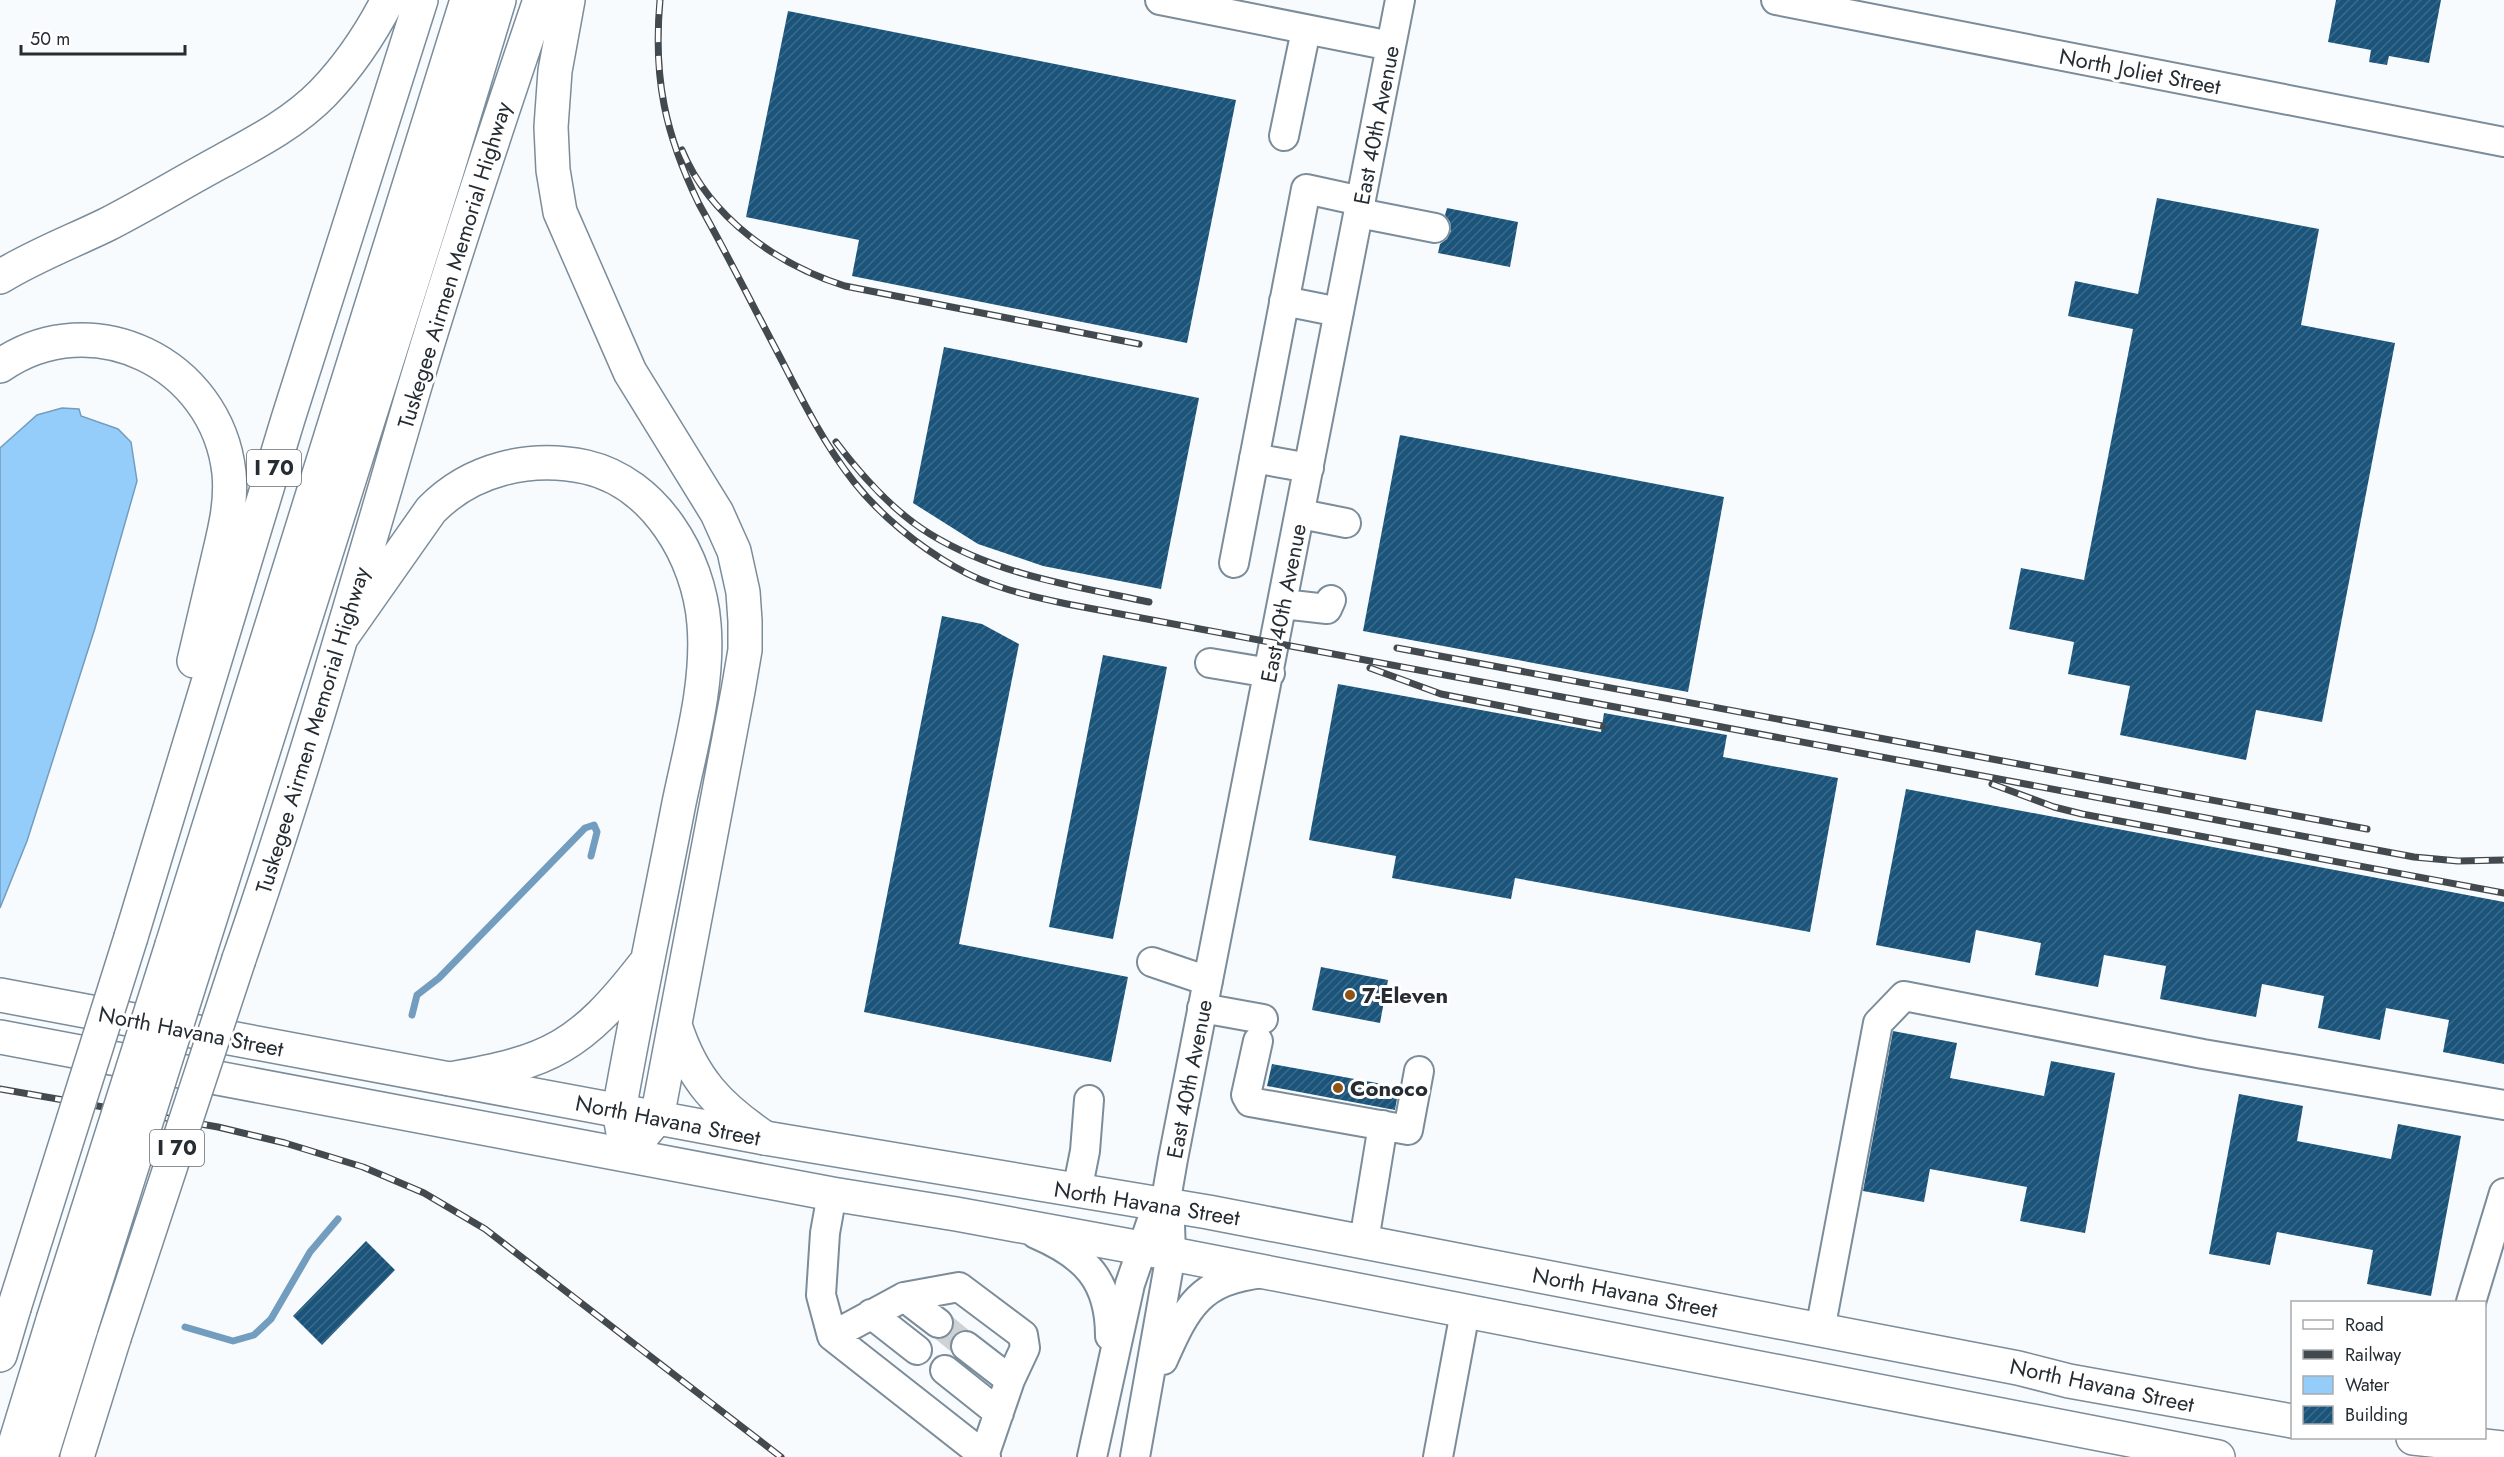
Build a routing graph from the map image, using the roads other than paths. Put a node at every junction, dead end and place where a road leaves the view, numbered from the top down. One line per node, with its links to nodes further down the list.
1 (388, 0): 16 (main road)
2 (421, 0): 30 (main road, I 70)
3 (467, 0): 31 (main road)
4 (499, 0): 31 (main road)
5 (540, 0): 27 (main road, Tuskegee Airmen Memorial Highway / I 70)
6 (568, 0): 36 (main road)
7 (1160, 0): 10 (street)
8 (1400, 0): 11 (street, East 40th Avenue)
9 (1776, 0): 13 (street, North Joliet Street)
10 (1306, 30): 11 (street); 12 (street)
11 (1391, 46): 14 (street, East 40th Avenue)
12 (1284, 136)
13 (2504, 142)
14 (1360, 207): 15 (street); 17 (street); 18 (street, East 40th Avenue)
15 (1436, 228)
16 (0, 277)
17 (1284, 301): 18 (street); 20 (street)
18 (1340, 312): 21 (street, East 40th Avenue)
19 (0, 366): 30 (main road)
20 (1254, 458): 21 (street); 24 (street)
21 (1309, 468): 22 (street, East 40th Avenue)
22 (1300, 514): 23 (street); 26 (street, East 40th Avenue)
23 (1346, 523)
24 (1234, 563)
25 (1331, 600): 26 (street)
26 (1283, 604): 29 (street, East 40th Avenue)
27 (341, 638): 32 (main road); 77 (main road, Tuskegee Airmen Memorial Highway / I 70, bridge)
28 (1210, 663): 29 (street)
29 (1270, 673): 34 (street, East 40th Avenue)
30 (131, 937): 65 (main road, I 70, bridge)
31 (186, 948): 60 (main road, bridge)
32 (647, 961): 39 (main road); 42 (main road)
33 (1152, 962): 34 (street)
34 (1205, 994): 44 (street); 50 (street, East 40th Avenue)
35 (0, 995): 39 (main road, North Havana Street)
36 (675, 1025): 43 (main road); 45 (main road)
37 (0, 1036): 46 (main road, North Havana Street)
38 (1419, 1071): 44 (street)
39 (450, 1079): 42 (main road, North Havana Street)
40 (1089, 1100): 47 (street)
41 (2504, 1105): 61 (street)
42 (619, 1111): 43 (main road, North Havana Street); 46 (main road)
43 (657, 1118): 45 (main road, North Havana Street); 46 (main road)
44 (1383, 1125): 52 (street)
45 (765, 1138): 47 (main road, North Havana Street)
46 (627, 1154): 49 (main road, North Havana Street)
47 (1077, 1191): 50 (main road, North Havana Street)
48 (2504, 1193): 56 (street)
49 (832, 1194): 51 (main road, North Havana Street); 62 (street)
50 (1165, 1205): 52 (main road, North Havana Street); 53 (street, East 40th Avenue)
51 (1012, 1224): 53 (main road, North Havana Street); 67 (street)
52 (1364, 1241): 61 (main road, North Havana Street)
53 (1156, 1251): 54 (main road, North Havana Street); 67 (street, East 40th Avenue); 69 (street, East 40th Avenue)
54 (1268, 1273): 57 (main road, North Havana Street); 69 (street)
55 (904, 1297): 58 (street); 59 (street); 68 (street)
56 (2471, 1301)
57 (1465, 1312): 80 (street); 81 (main road, North Havana Street)
58 (871, 1314): 62 (street); 64 (street)
59 (938, 1323)
60 (67, 1324): 75 (main road); 76 (main road)
61 (1820, 1330): 71 (main road, North Havana Street)
62 (832, 1336): 74 (street)
63 (966, 1346): 68 (street)
64 (917, 1350)
65 (0, 1355)
66 (945, 1370): 70 (street)
67 (1108, 1377): 78 (street, East 40th Avenue)
68 (1010, 1380): 70 (street)
69 (1145, 1403): 79 (street, East 40th Avenue)
70 (999, 1413): 74 (street)
71 (2291, 1421)
72 (2427, 1443): 73 (main road)
73 (2504, 1448)
74 (985, 1456)
75 (11, 1457)
76 (40, 1457)
77 (77, 1457)
78 (1092, 1457)
79 (1135, 1457)
80 (1438, 1457)
81 (2218, 1457)

